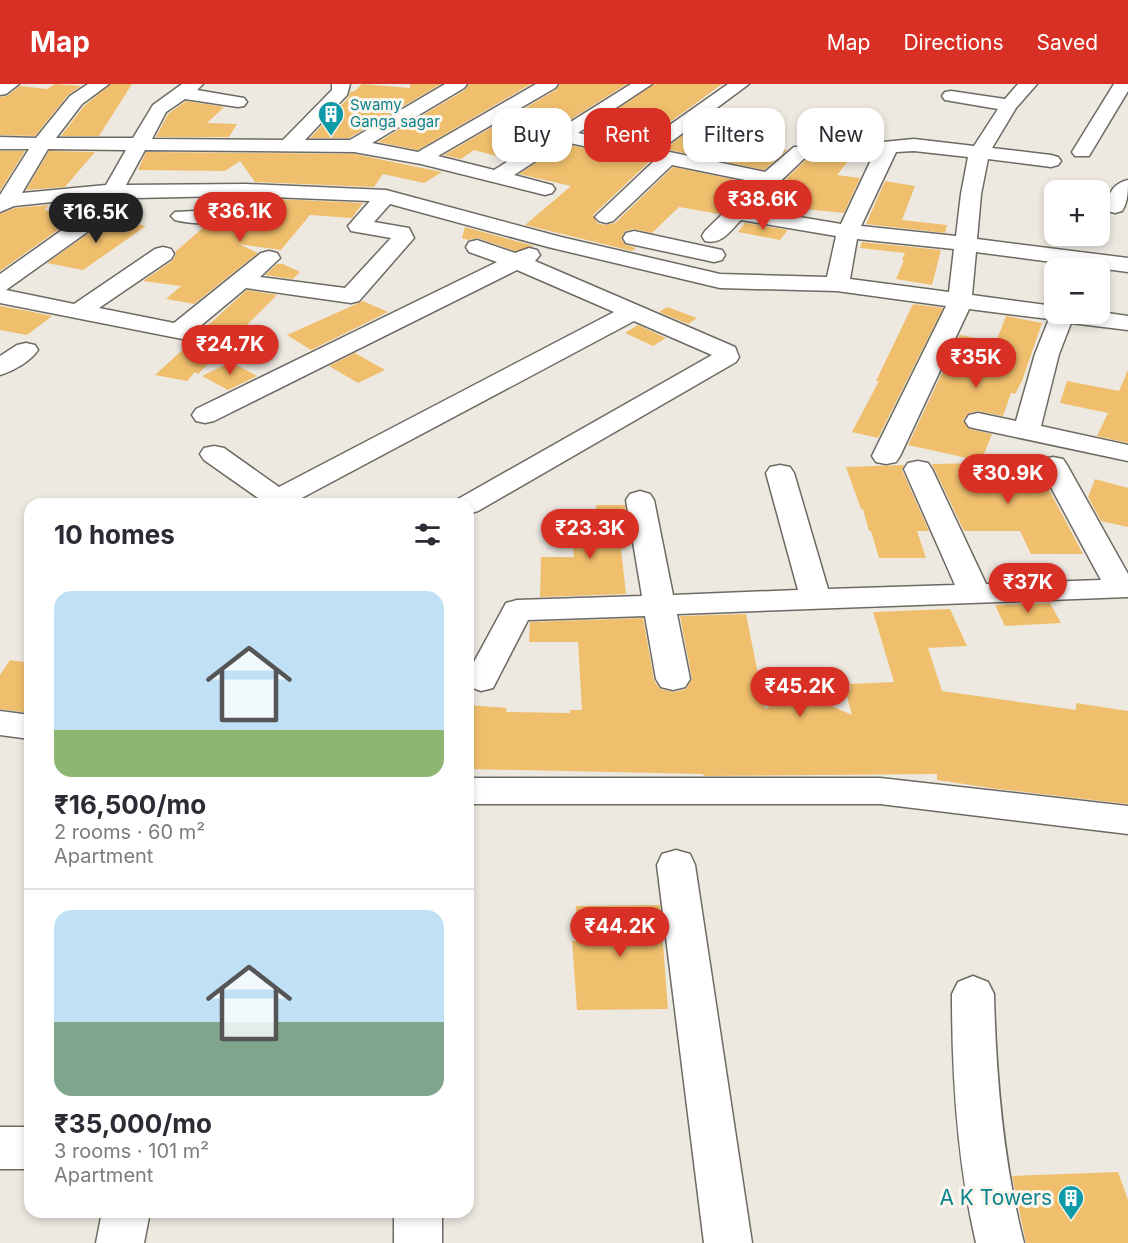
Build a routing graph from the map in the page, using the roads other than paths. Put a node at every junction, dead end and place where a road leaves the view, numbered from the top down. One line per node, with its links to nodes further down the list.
1 (10, 84): 10 (street)
2 (100, 84): 18 (street)
3 (341, 84): 20 (street)
4 (458, 84): 21 (street)
5 (549, 84): 25 (street)
6 (643, 84): 15 (street)
7 (740, 84): 16 (street)
8 (1028, 84): 14 (street)
9 (188, 88): 13 (street); 19 (street)
10 (0, 90)
11 (957, 90): 14 (street)
12 (1123, 93): 22 (street)
13 (238, 102)
14 (1009, 105): 23 (street)
15 (572, 130)
16 (671, 133)
17 (0, 143): 18 (street)
18 (42, 143): 19 (street); 38 (street)
19 (139, 143): 27 (street); 36 (street)
20 (289, 146): 21 (street); 27 (street)
21 (354, 146): 25 (street)
22 (1082, 152)
23 (979, 153): 28 (street); 44 (street); 46 (street)
24 (797, 154): 32 (street)
25 (422, 158): 31 (street)
26 (671, 159): 32 (street)
27 (231, 160): 35 (street); 36 (street)
28 (1051, 161)
29 (521, 162): 31 (street)
30 (664, 162): 42 (street)
31 (499, 176): 34 (street)
32 (769, 179): 40 (street)
33 (1128, 186): 39 (street)
34 (545, 189)
35 (246, 190): 37 (street); 41 (street)
36 (121, 191): 38 (street); 57 (street)
37 (386, 196): 43 (street); 55 (street)
38 (2, 203)
39 (1115, 207)
40 (736, 213): 43 (street); 44 (street)
41 (183, 216)
42 (606, 218)
43 (506, 227): 45 (street)
44 (848, 232): 46 (street); 56 (street)
45 (556, 242): 52 (street); 56 (street)
46 (966, 246): 51 (street); 59 (street)
47 (1077, 246): 51 (street)
48 (477, 247): 52 (street)
49 (163, 254): 60 (street)
50 (269, 258): 55 (street)
51 (1076, 258)
52 (516, 261): 61 (street); 70 (street)
53 (1110, 263): 54 (street)
54 (1128, 265)
55 (241, 281): 66 (street)
56 (837, 284): 59 (street)
57 (0, 285)
58 (0, 296): 60 (street)
59 (960, 302): 62 (street); 75 (street)
60 (79, 311): 66 (street)
61 (632, 312): 80 (street); 82 (street)
62 (1044, 312)
63 (1110, 321): 64 (street)
64 (1128, 323)
65 (1059, 324): 72 (street)
66 (179, 331): 67 (street)
67 (233, 342)
68 (26, 350): 69 (street)
69 (0, 367)
70 (205, 415)
71 (978, 421): 72 (street)
72 (1026, 432): 73 (street)
73 (1128, 453)
74 (214, 454): 79 (street)
75 (886, 456)
76 (1053, 465): 83 (street)
77 (918, 469): 84 (street)
78 (780, 473): 85 (street)
79 (273, 498)
80 (286, 498)
81 (640, 500): 86 (street)
82 (474, 502)
83 (1124, 588): 84 (street)
84 (975, 594): 85 (street)
85 (816, 600): 86 (street)
86 (659, 604): 87 (street); 88 (street)
87 (673, 679)
88 (482, 680)
89 (0, 723): 90 (street)
90 (24, 726)
91 (474, 791): 92 (street)
92 (1128, 820)
93 (676, 865): 101 (street)
94 (973, 994): 102 (street)
95 (0, 1148): 96 (street)
96 (24, 1148)
97 (125, 1218): 99 (street)
98 (418, 1218): 100 (street)
99 (120, 1243)
100 (418, 1243)
101 (728, 1243)
102 (1000, 1243)

